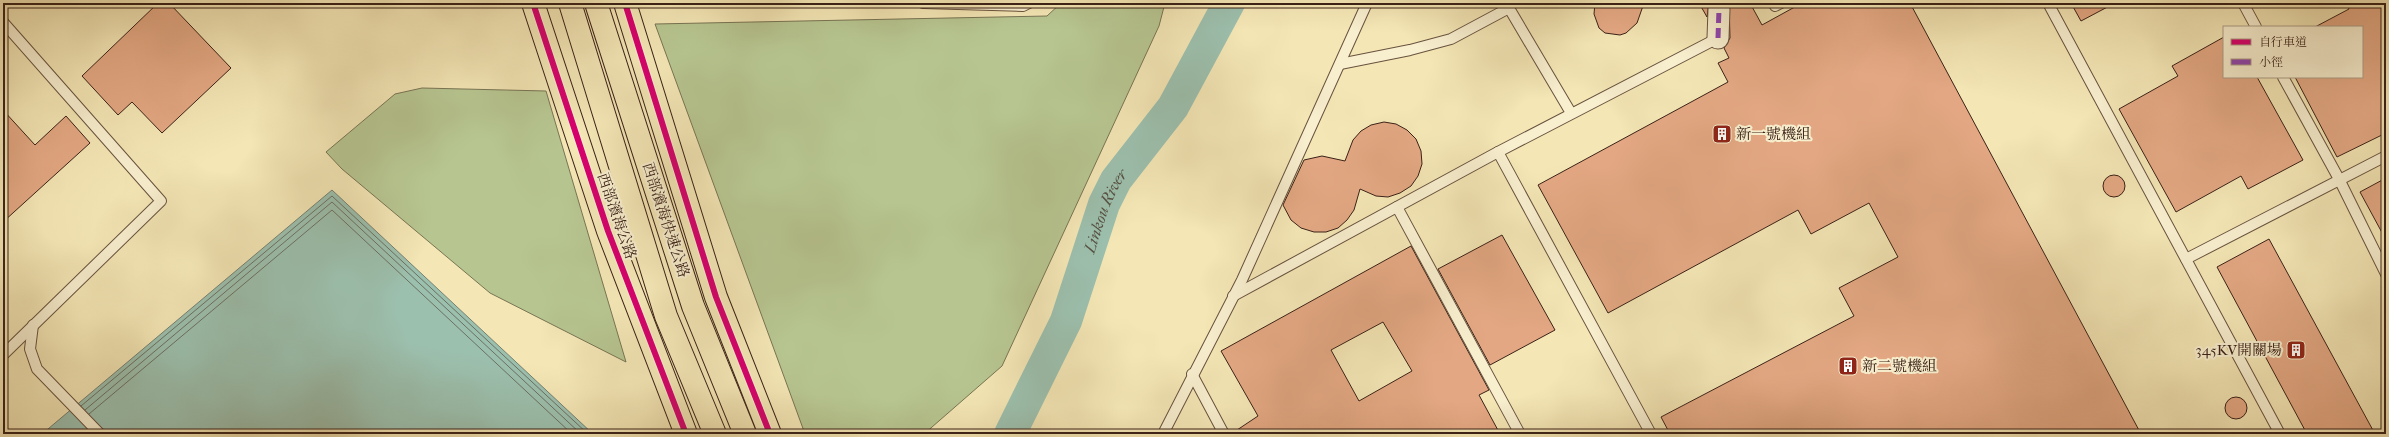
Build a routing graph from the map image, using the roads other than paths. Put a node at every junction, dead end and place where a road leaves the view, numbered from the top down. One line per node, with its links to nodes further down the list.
1 (533, 3): 29 (main road, 西部濱海公路)
2 (570, 3): 30 (main road, 西部濱海快速公路)
3 (596, 3): 31 (main road, 西部濱海快速公路)
4 (625, 3): 32 (main road)
5 (923, 3): 6 (lane)
6 (1029, 3)
7 (1367, 3): 15 (lane)
8 (2048, 3): 22 (lane)
9 (2243, 3): 13 (lane)
10 (1508, 5): 15 (lane); 17 (lane)
11 (1719, 9): 14 (street)
12 (3, 22): 25 (lane)
13 (2255, 26)
14 (1718, 38): 17 (lane)
15 (1340, 64): 24 (lane)
16 (2284, 78): 20 (lane)
17 (1571, 113): 18 (lane)
18 (1498, 152): 21 (lane); 36 (lane)
19 (2386, 156): 20 (lane)
20 (2339, 179): 22 (lane); 23 (lane)
21 (1397, 207): 24 (lane); 35 (lane)
22 (2186, 259): 37 (lane)
23 (2386, 274)
24 (1233, 296): 27 (lane)
25 (33, 324): 26 (lane); 28 (lane)
26 (3, 355)
27 (1192, 374): 33 (lane); 34 (lane)
28 (100, 434)
29 (686, 434)
30 (715, 434)
31 (745, 434)
32 (770, 434)
33 (1163, 434)
34 (1224, 434)
35 (1520, 434)
36 (1651, 434)
37 (2280, 434)

